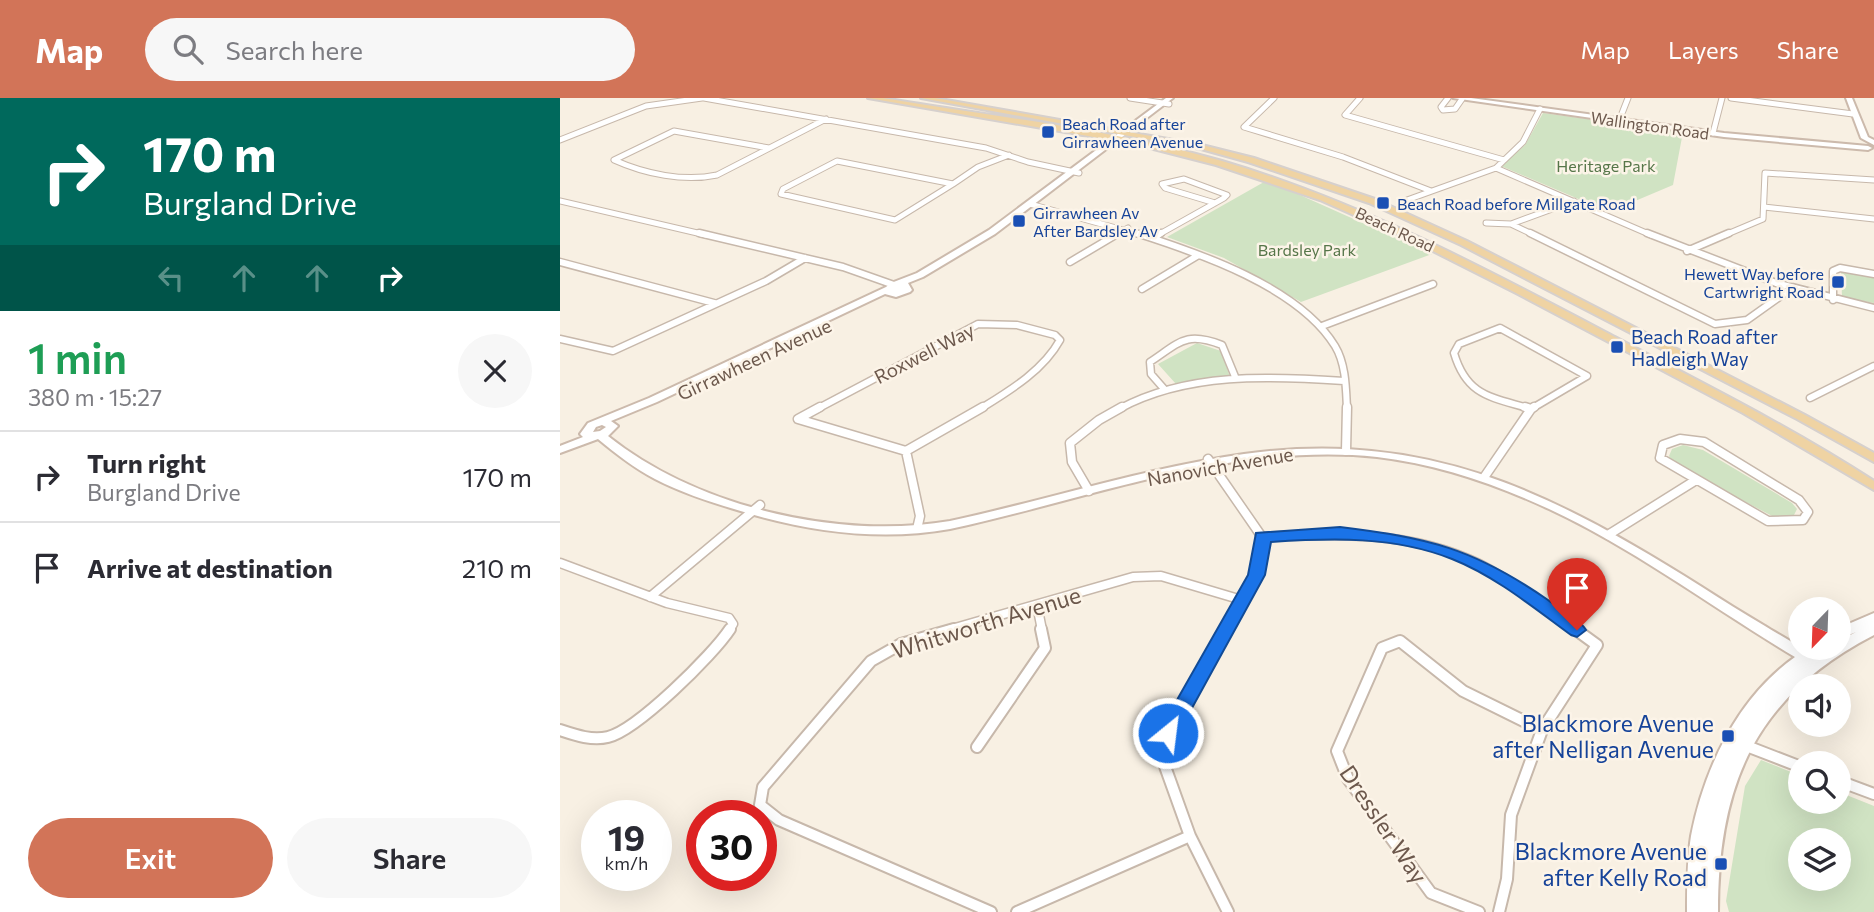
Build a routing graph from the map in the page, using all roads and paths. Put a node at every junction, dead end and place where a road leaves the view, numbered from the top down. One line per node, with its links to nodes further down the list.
1 (703, 98): 18 (street); 22 (street)
2 (870, 98): 21 (main road, Beach Road)
3 (924, 98): 21 (main road, Beach Road)
4 (1130, 98): 15 (street)
5 (1176, 98): 15 (street, Girrawheen Avenue)
6 (1274, 98): 31 (street)
7 (1360, 98): 26 (street)
8 (1448, 98): 14 (street)
9 (1456, 98): 14 (street, Wallington Road)
10 (1628, 98): 19 (street)
11 (1722, 98): 20 (street)
12 (1731, 98): 17 (street)
13 (1849, 98): 17 (street)
14 (1462, 99): 16 (street, Wallington Road)
15 (1168, 102): 21 (street, Girrawheen Avenue)
16 (1540, 110): 19 (street, Wallington Road); 26 (street)
17 (1853, 114): 23 (street)
18 (825, 119): 24 (street); 25 (street)
19 (1619, 121): 20 (street, Wallington Road)
20 (1713, 134): 23 (street, Wallington Road)
21 (1123, 136): 28 (street, Girrawheen Avenue); 69 (main road, Beach Road); 73 (main road, Beach Road)
22 (560, 140)
23 (1869, 145)
24 (769, 148): 24 (street)
25 (1009, 155): 28 (street); 30 (street)
26 (1504, 160): 27 (street)
27 (1496, 168): 31 (street); 34 (street)
28 (1076, 172): 36 (street, Girrawheen Avenue)
29 (1874, 180): 37 (street)
30 (953, 184): 30 (street)
31 (1431, 191): 32 (street)
32 (1407, 200)
33 (560, 201): 45 (street)
34 (1574, 201): 40 (street); 43 (street)
35 (1215, 203): 35 (street); 42 (street)
36 (1033, 205): 41 (street); 50 (street, Girrawheen Avenue); 50 (street, Girrawheen Avenue)
37 (1763, 207): 38 (street); 43 (street)
38 (1874, 219)
39 (1486, 223): 40 (street)
40 (1511, 224): 51 (street)
41 (1128, 228): 42 (street); 47 (street)
42 (1155, 237): 44 (street)
43 (1687, 251): 51 (street)
44 (1197, 256): 52 (street); 56 (street)
45 (805, 258): 50 (street); 54 (street)
46 (560, 262): 54 (street)
47 (1070, 262)
48 (1874, 274): 53 (street)
49 (1433, 284): 56 (street)
50 (890, 287): 64 (street, Girrawheen Avenue)
51 (1792, 288): 53 (street)
52 (1142, 289)
53 (1833, 300): 55 (street)
54 (714, 303): 57 (street)
55 (1874, 308)
56 (1322, 326): 60 (street)
57 (560, 339)
58 (1874, 366): 62 (street)
59 (1236, 379): 60 (street); 61 (street); 61 (street)
60 (1344, 382): 66 (street)
61 (1165, 390): 74 (street)
62 (1810, 398)
63 (1531, 408): 63 (street); 71 (street)
64 (602, 429): 65 (street, Girrawheen Avenue); 67 (street, Girrawheen Avenue); 75 (street, Nanovich Avenue)
65 (560, 444)
66 (1346, 449): 70 (street, Nanovich Avenue); 71 (street, Nanovich Avenue)
67 (560, 450)
68 (906, 452): 68 (street, Roxwell Way); 76 (street)
69 (1874, 458)
70 (1210, 461): 74 (street, Nanovich Avenue); 78 (street)
71 (1487, 474): 77 (street, Nanovich Avenue)
72 (1696, 480): 72 (street); 77 (street)
73 (1874, 486)
74 (1088, 489): 76 (street, Nanovich Avenue)
75 (757, 508): 76 (street, Nanovich Avenue); 80 (street)
76 (918, 526)
77 (1611, 533): 86 (street, Nanovich Avenue)
78 (1262, 537): 81 (street); 90 (street)
79 (560, 563): 80 (street)
80 (650, 597): 89 (street)
81 (1242, 600): 82 (street, Whitworth Avenue); 96 (street)
82 (1037, 605): 92 (street); 97 (street, Whitworth Avenue)
83 (1874, 618): 84 (street)
84 (1852, 628)
85 (1874, 629): 87 (street)
86 (1788, 638)
87 (1852, 640)
88 (1802, 660): 91 (street)
89 (560, 730)
90 (1542, 730): 100 (street, Dressler Way); 101 (street)
91 (1737, 742): 93 (street); 102 (street); 103 (street)
92 (977, 747)
93 (1788, 761)
94 (1851, 785): 95 (street)
95 (1874, 794)
96 (1190, 836): 98 (street); 99 (street)
97 (991, 912)
98 (1017, 912)
99 (1228, 912)
100 (1479, 912)
101 (1499, 912)
102 (1696, 912)
103 (1709, 912)

